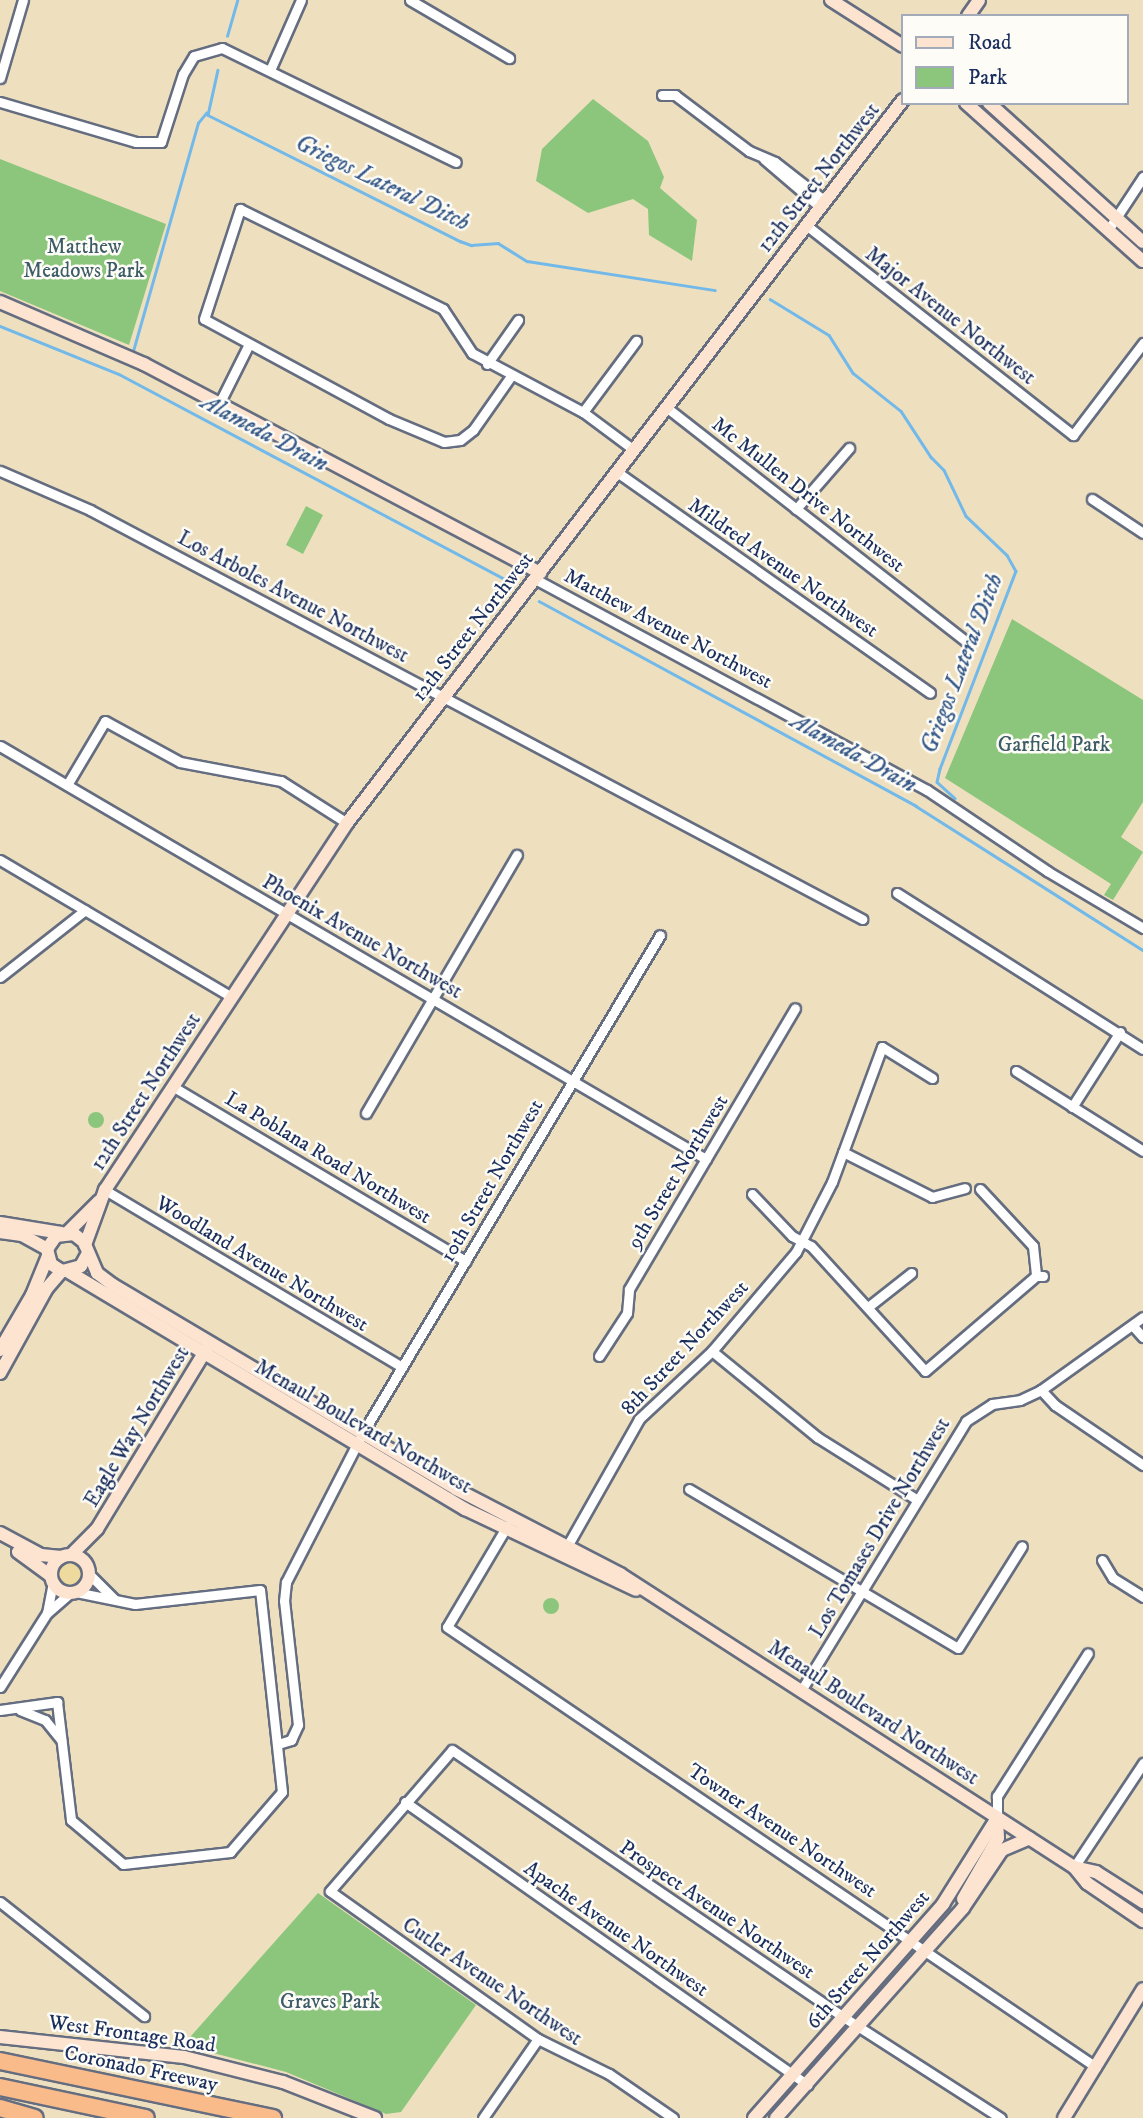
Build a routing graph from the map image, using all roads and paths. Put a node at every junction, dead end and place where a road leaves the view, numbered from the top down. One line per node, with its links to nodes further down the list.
1 (23, 0): 8 (street)
2 (301, 0): 7 (street)
3 (410, 0): 6 (street)
4 (831, 0): 5 (main road)
5 (902, 45)
6 (509, 58)
7 (271, 68): 11 (street); 14 (street)
8 (0, 78)
9 (662, 95): 16 (street)
10 (902, 101): 16 (main road, 12th Street Northwest)
11 (0, 102)
12 (968, 105): 19 (main road)
13 (991, 105): 17 (main road)
14 (456, 162)
15 (1143, 177): 17 (street)
16 (822, 204): 18 (main road, 12th Street Northwest)
17 (1115, 218): 19 (street); 20 (main road)
18 (806, 225): 25 (street, Major Avenue Northwest); 30 (main road, 12th Street Northwest)
19 (1108, 230): 21 (main road)
20 (1143, 242)
21 (1143, 261)
22 (0, 302): 29 (main road, Matthew Avenue Northwest)
23 (517, 320): 27 (street)
24 (636, 341): 31 (street)
25 (1143, 343)
26 (249, 344): 27 (street); 28 (street); 29 (street)
27 (487, 364): 28 (street)
28 (511, 376): 31 (street)
29 (219, 404): 39 (main road, Matthew Avenue Northwest)
30 (666, 407): 33 (main road, 12th Street Northwest); 37 (street, Mc Mullen Drive Northwest)
31 (583, 412): 33 (street)
32 (849, 448): 37 (street)
33 (634, 450): 35 (main road, 12th Street Northwest)
34 (0, 471): 42 (street, Los Arboles Avenue Northwest)
35 (617, 472): 39 (main road, 12th Street Northwest); 41 (street, Mildred Avenue Northwest)
36 (1092, 499): 38 (street)
37 (796, 509): 40 (street, Mc Mullen Drive Northwest)
38 (1143, 533)
39 (537, 576): 42 (main road, 12th Street Northwest); 52 (street, Matthew Avenue Northwest)
40 (966, 641)
41 (930, 693)
42 (444, 696): 45 (main road, 12th Street Northwest); 51 (street, Los Arboles Avenue Northwest)
43 (0, 746): 44 (street, Phoenix Avenue Northwest)
44 (67, 785): 45 (street); 50 (street, Phoenix Avenue Northwest)
45 (346, 822): 50 (main road, 12th Street Northwest)
46 (517, 855): 56 (street)
47 (0, 860): 49 (street)
48 (897, 893): 58 (street)
49 (85, 910): 54 (street); 55 (street)
50 (284, 913): 55 (main road, 12th Street Northwest); 56 (street, Phoenix Avenue Northwest)
51 (862, 919)
52 (1143, 928)
53 (660, 935): 62 (street, 10th Street Northwest)
54 (0, 977)
55 (230, 996): 63 (main road, 12th Street Northwest)
56 (432, 998): 62 (street, Phoenix Avenue Northwest); 65 (street)
57 (795, 1008): 68 (street, 9th Street Northwest)
58 (1120, 1032): 59 (street); 64 (street)
59 (1143, 1049)
60 (1016, 1071): 64 (street)
61 (932, 1077): 66 (street, 8th Street Northwest)
62 (571, 1081): 68 (street, Phoenix Avenue Northwest); 79 (street, 10th Street Northwest)
63 (172, 1086): 71 (main road, 12th Street Northwest); 79 (street, La Poblana Road Northwest)
64 (1072, 1107): 67 (street)
65 (366, 1113)
66 (843, 1152): 69 (street); 76 (street, 8th Street Northwest)
67 (1143, 1152)
68 (706, 1159): 89 (street, 9th Street Northwest)
69 (964, 1188)
70 (980, 1189): 82 (street)
71 (103, 1194): 75 (main road, 12th Street Northwest); 77 (main road, 12th Street Northwest); 90 (street, Woodland Avenue Northwest)
72 (752, 1194): 76 (street)
73 (0, 1223): 75 (main road)
74 (0, 1232): 78 (main road)
75 (65, 1232): 77 (main road); 78 (main road, 12th Street Northwest)
76 (802, 1241): 82 (street); 88 (street, 8th Street Northwest)
77 (86, 1250): 80 (main road); 87 (main road)
78 (47, 1253): 80 (main road, Menaul Boulevard Northwest); 86 (main road)
79 (466, 1261): 90 (street, 10th Street Northwest)
80 (66, 1272): 87 (main road, Menaul Boulevard Northwest); 91 (main road)
81 (911, 1273): 82 (street)
82 (868, 1307)
83 (1143, 1317): 84 (street, Los Tomases Drive Northwest)
84 (1133, 1326): 85 (street); 92 (street, Los Tomases Drive Northwest)
85 (1143, 1337)
86 (0, 1350)
87 (206, 1350): 93 (main road, Menaul Boulevard Northwest); 94 (main road, Menaul Boulevard Northwest); 99 (main road, Eagle Way Northwest)
88 (712, 1351): 97 (street); 103 (street, 8th Street Northwest)
89 (599, 1356)
90 (402, 1367): 93 (street, 10th Street Northwest)
91 (0, 1373)
92 (1041, 1390): 95 (street); 97 (street, Los Tomases Drive Northwest)
93 (362, 1434): 94 (street, 10th Street Northwest); 98 (main road, Menaul Boulevard Northwest)
94 (358, 1447): 98 (main road, Menaul Boulevard Northwest); 119 (street, 10th Street Northwest)
95 (1143, 1465)
96 (689, 1489): 108 (street)
97 (916, 1499): 108 (street, Los Tomases Drive Northwest)
98 (508, 1524): 103 (main road, Menaul Boulevard Northwest); 129 (street, Towner Avenue Northwest)
99 (97, 1529): 104 (main road, Eagle Way Northwest); 106 (main road, Eagle Way Northwest)
100 (0, 1533): 104 (main road)
101 (0, 1541): 107 (main road)
102 (1022, 1546): 108 (street)
103 (564, 1552): 115 (main road, Menaul Boulevard Northwest)
104 (66, 1556): 106 (main road); 107 (main road, Eagle Way Northwest)
105 (1102, 1560): 110 (street)
106 (88, 1569): 109 (main road, Eagle Way Northwest); 111 (street)
107 (52, 1579): 109 (main road); 112 (street)
108 (861, 1591): 115 (street, Los Tomases Drive Northwest)
109 (73, 1593): 111 (street); 112 (street)
110 (1143, 1597)
111 (115, 1600): 119 (street)
112 (47, 1613): 114 (street)
113 (1088, 1653): 122 (street, 6th Street Northwest)
114 (0, 1687)
115 (802, 1689): 122 (main road, Menaul Boulevard Northwest)
116 (11, 1708): 117 (street); 118 (street); 118 (street)
117 (0, 1710)
118 (62, 1741): 119 (street)
119 (278, 1744)
120 (1143, 1763): 124 (street)
121 (405, 1802): 133 (street, Prospect Avenue Northwest); 136 (street, Cutler Avenue Northwest); 139 (street, Apache Avenue Northwest)
122 (997, 1818): 123 (main road, Menaul Boulevard Northwest); 127 (main road, 6th Street Northwest); 129 (main road, 6th Street Northwest)
123 (1030, 1838): 124 (main road, Menaul Boulevard Northwest); 127 (main road, 6th Street Northwest)
124 (1074, 1867): 126 (main road, Menaul Boulevard Northwest); 128 (main road, Menaul Boulevard Northwest)
125 (0, 1902): 132 (street)
126 (1143, 1902)
127 (956, 1914): 130 (main road, 6th Street Northwest)
128 (1143, 1921)
129 (912, 1940): 130 (street, Towner Avenue Northwest); 133 (main road, 6th Street Northwest)
130 (925, 1950): 134 (main road, 6th Street Northwest); 138 (street, Towner Avenue Northwest)
131 (1143, 1989): 138 (main road)
132 (144, 2017)
133 (845, 2018): 134 (street, Prospect Avenue Northwest); 139 (main road, 6th Street Northwest)
134 (860, 2026): 140 (main road, 6th Street Northwest); 151 (street, Prospect Avenue Northwest)
135 (0, 2037): 146 (main road, West Frontage Road)
136 (538, 2039): 147 (street); 148 (street, Cutler Avenue Northwest)
137 (0, 2061): 145 (highway, Coronado Freeway)
138 (1096, 2067): 152 (main road)
139 (792, 2075): 140 (street, Apache Avenue Northwest); 149 (main road, 6th Street Northwest)
140 (807, 2085): 150 (main road, 6th Street Northwest)
141 (0, 2087): 144 (highway)
142 (0, 2108): 143 (highway)
143 (35, 2118)
144 (146, 2118)
145 (273, 2118)
146 (375, 2118)
147 (483, 2118)
148 (673, 2118)
149 (754, 2118)
150 (776, 2118)
151 (1001, 2118)
152 (1064, 2118)

